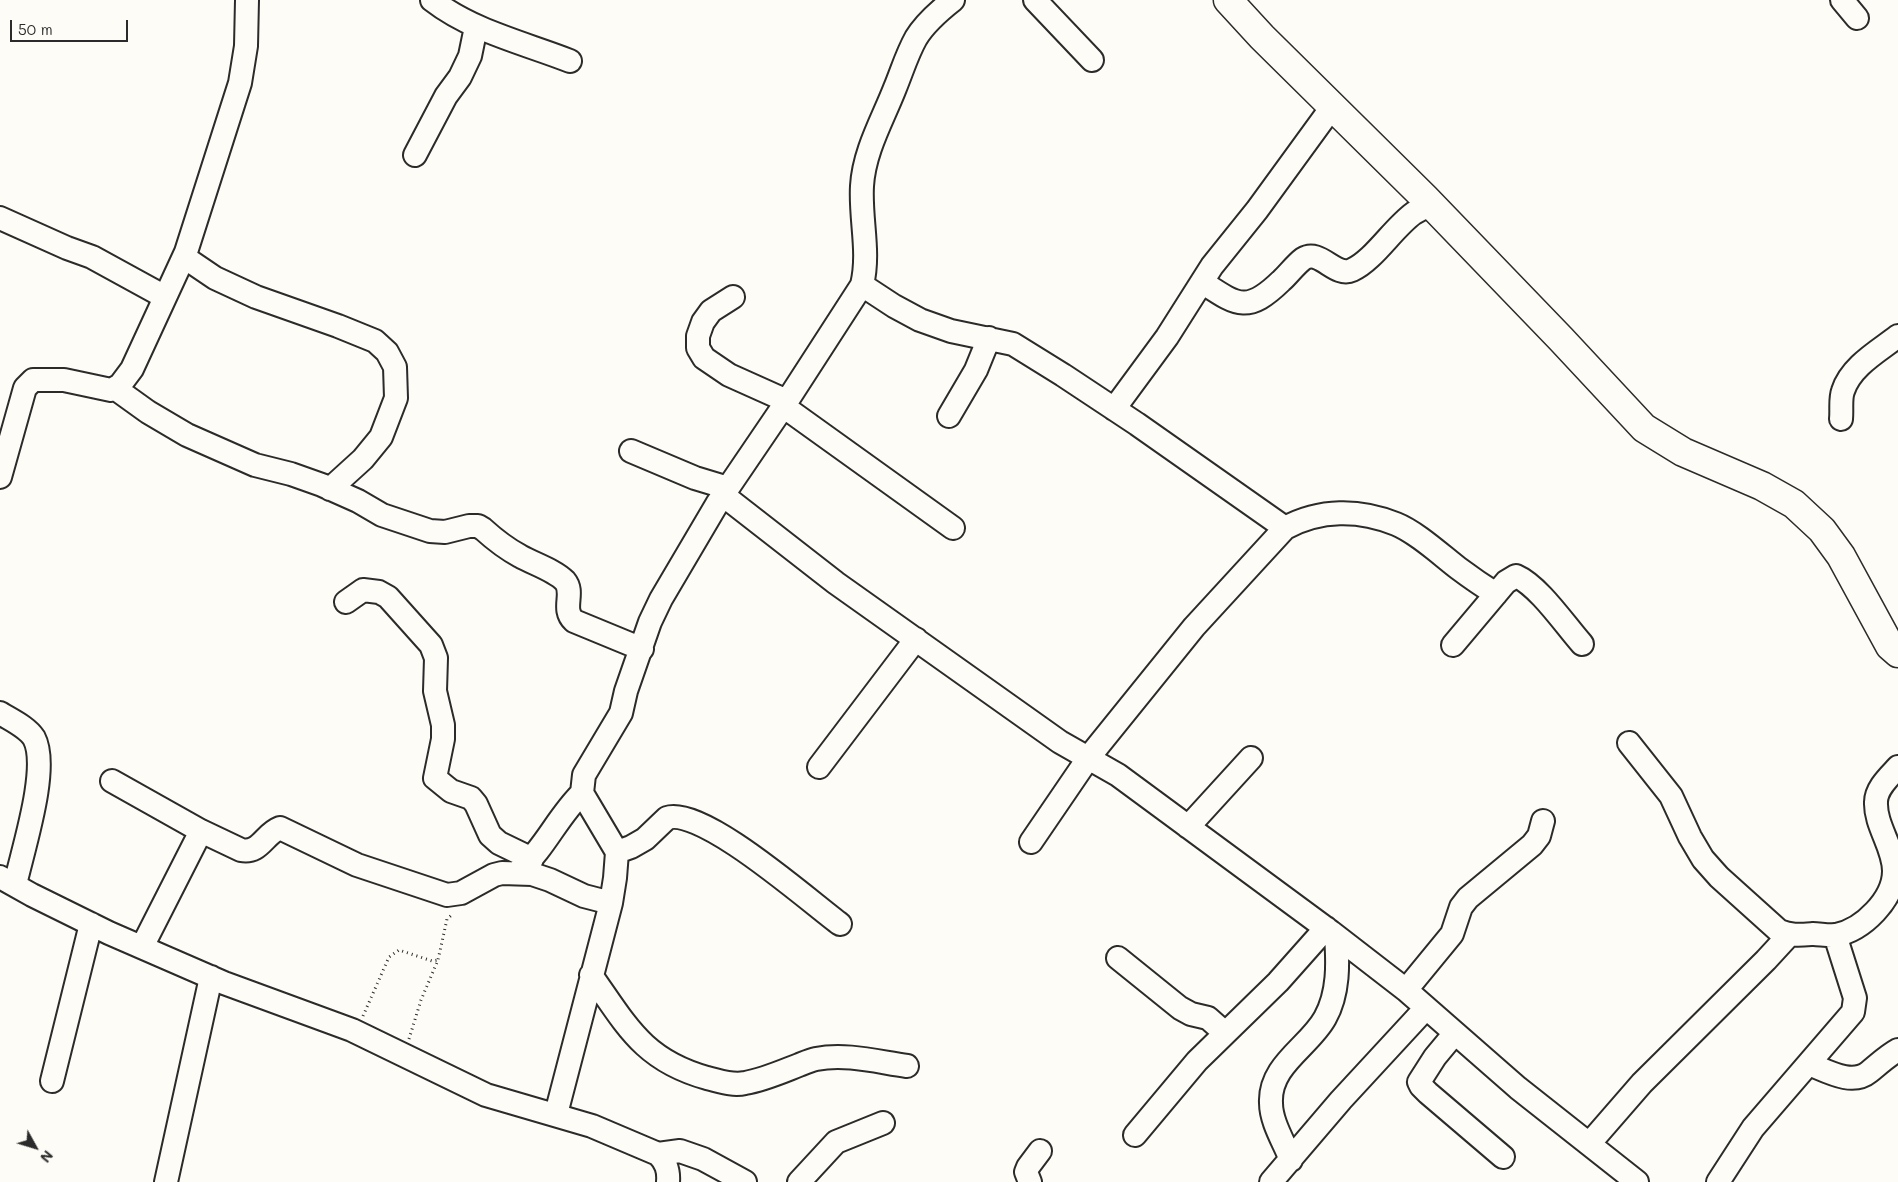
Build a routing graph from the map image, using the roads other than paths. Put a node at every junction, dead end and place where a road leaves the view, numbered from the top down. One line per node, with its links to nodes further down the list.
1 (247, 0): 15 (street)
2 (432, 0): 8 (street)
3 (1035, 0): 9 (street)
4 (1228, 0): 11 (main road)
5 (1842, 0): 7 (street)
6 (940, 3): 17 (street)
7 (1857, 18)
8 (476, 27): 10 (street); 12 (street)
9 (1092, 60)
10 (570, 61)
11 (1332, 107): 13 (main road); 16 (street)
12 (415, 155)
13 (1430, 205): 16 (street); 39 (main road)
14 (0, 218): 18 (street)
15 (184, 258): 18 (street); 29 (street)
16 (1202, 282): 24 (street)
17 (862, 285): 21 (street); 23 (street)
18 (165, 297): 22 (street)
19 (733, 297): 23 (street)
20 (1898, 336): 26 (street)
21 (989, 338): 24 (street); 25 (street)
22 (116, 388): 28 (street); 29 (street)
23 (785, 403): 30 (street); 31 (street)
24 (1114, 409): 32 (street)
25 (948, 416)
26 (1842, 418)
27 (631, 451): 30 (street)
28 (0, 477)
29 (330, 489): 38 (street)
30 (725, 491): 35 (street); 38 (street)
31 (953, 528)
32 (1285, 528): 33 (street); 42 (street)
33 (1496, 594): 36 (street); 37 (street)
34 (346, 602): 53 (street)
35 (916, 640): 42 (street); 44 (street)
36 (1582, 644)
37 (1453, 645)
38 (642, 649): 47 (street)
39 (1898, 653)
40 (0, 713): 54 (street)
41 (1629, 742): 59 (street)
42 (1089, 757): 49 (street); 51 (street)
43 (1250, 758): 49 (street)
44 (819, 767)
45 (1898, 767): 60 (street)
46 (112, 781): 50 (street)
47 (582, 793): 52 (street); 53 (street)
48 (1543, 822): 65 (street)
49 (1188, 827): 58 (street)
50 (201, 831): 53 (street); 61 (street)
51 (1031, 842)
52 (616, 852): 55 (street); 57 (street)
53 (524, 866): 55 (street)
54 (7, 881): 56 (street)
55 (611, 903): 63 (street)
56 (92, 924): 61 (street); 72 (street)
57 (840, 924)
58 (1331, 932): 65 (street); 67 (street); 80 (street)
59 (1789, 935): 60 (street); 76 (street)
60 (1834, 935): 70 (street)
61 (142, 948): 64 (street)
62 (1118, 958): 67 (street)
63 (591, 975): 71 (street); 73 (street)
64 (211, 977): 73 (street); 81 (street)
65 (1406, 990): 66 (street)
66 (1426, 1008): 68 (street); 80 (street)
67 (1225, 1033): 75 (street)
68 (1455, 1033): 76 (street); 79 (street)
69 (1898, 1050): 70 (street)
70 (1809, 1064): 88 (street)
71 (907, 1066)
72 (52, 1082)
73 (556, 1114): 78 (street)
74 (883, 1123): 84 (street)
75 (1135, 1135)
76 (1589, 1144): 87 (street)
77 (1040, 1151): 85 (street)
78 (658, 1154): 82 (street); 83 (street)
79 (1503, 1157)
80 (1291, 1160): 86 (street)
81 (166, 1182)
82 (668, 1182)
83 (744, 1182)
84 (799, 1182)
85 (1030, 1182)
86 (1271, 1182)
87 (1636, 1182)
88 (1718, 1182)

